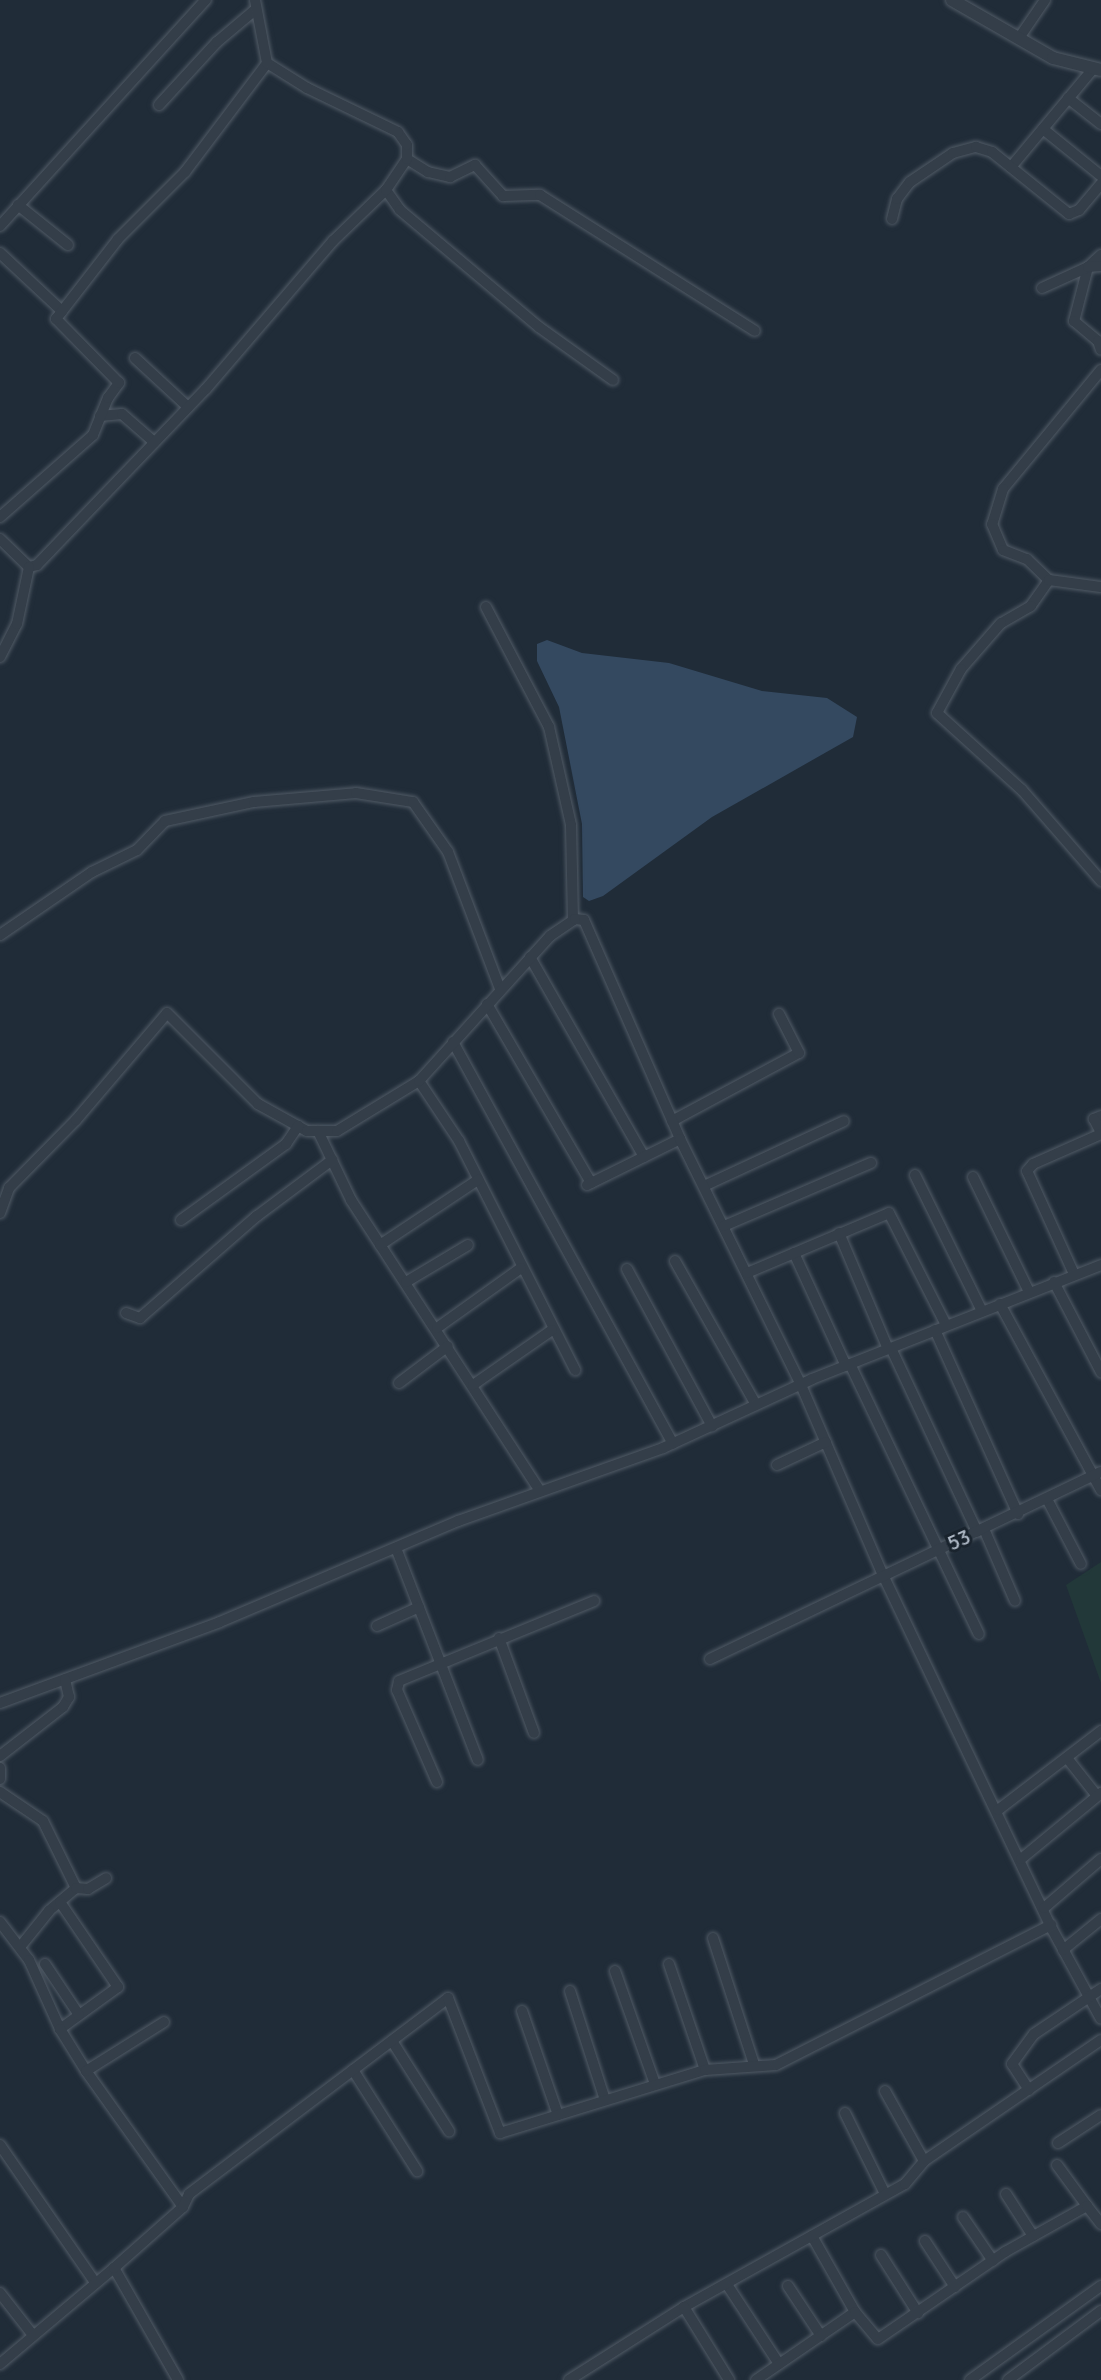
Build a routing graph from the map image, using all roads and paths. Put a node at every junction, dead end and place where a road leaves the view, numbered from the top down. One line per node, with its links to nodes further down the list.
1 (206, 0): 17 (street)
2 (953, 0): 5 (street)
3 (1045, 0): 5 (street)
4 (255, 5): 6 (street); 9 (street)
5 (1019, 38): 7 (street)
6 (267, 63): 12 (street); 26 (street)
7 (1097, 70): 8 (street)
8 (1068, 98): 10 (street); 11 (street)
9 (159, 105)
10 (1101, 124)
11 (1042, 129): 13 (street); 14 (street)
12 (407, 159): 16 (street); 27 (street)
13 (1011, 167): 15 (street); 18 (street)
14 (1101, 176)
15 (1101, 184)
16 (386, 190): 31 (street); 32 (street)
17 (18, 205): 19 (street); 20 (street)
18 (892, 219)
19 (0, 226)
20 (68, 245)
21 (0, 253): 26 (street)
22 (1101, 256): 24 (street)
23 (1101, 266): 24 (street)
24 (1088, 267): 25 (street); 28 (street)
25 (1042, 288)
26 (62, 311): 33 (street)
27 (755, 331)
28 (1101, 350)
29 (135, 358): 32 (street)
30 (1101, 370): 38 (street)
31 (613, 380)
32 (188, 407): 34 (street)
33 (100, 416): 34 (street); 35 (street)
34 (155, 442): 37 (street)
35 (0, 517)
36 (0, 539): 37 (street)
37 (29, 568): 41 (street)
38 (1049, 580): 39 (street); 42 (street)
39 (1101, 587)
40 (486, 607): 43 (street)
41 (0, 657)
42 (1101, 881)
43 (578, 920): 45 (street); 52 (street)
44 (0, 934): 46 (street)
45 (530, 957): 46 (street); 58 (street)
46 (500, 989): 47 (street)
47 (487, 1004): 49 (street); 58 (street)
48 (779, 1014): 52 (street)
49 (453, 1042): 50 (street); 99 (street)
50 (419, 1081): 55 (street); 63 (street)
51 (1101, 1116): 56 (street)
52 (673, 1121): 57 (street)
53 (844, 1121): 64 (street)
54 (298, 1126): 55 (street); 65 (street); 66 (street)
55 (317, 1131): 59 (street)
56 (1101, 1133): 77 (street)
57 (680, 1139): 58 (street); 64 (street)
58 (644, 1157)
59 (332, 1160): 69 (street); 83 (street)
60 (871, 1163): 67 (street)
61 (915, 1175): 82 (street)
62 (973, 1177): 80 (street)
63 (478, 1180): 69 (street); 74 (street)
64 (704, 1186): 67 (street)
65 (0, 1213)
66 (181, 1220)
67 (724, 1226): 76 (street)
68 (839, 1233): 71 (street); 84 (street); 89 (street)
69 (380, 1245): 78 (street)
70 (468, 1245): 78 (street)
71 (794, 1253): 76 (street); 90 (street)
72 (675, 1261): 96 (street)
73 (1101, 1265): 77 (street)
74 (521, 1268): 85 (street); 86 (street)
75 (627, 1269): 97 (street)
76 (747, 1273): 95 (street)
77 (1074, 1274): 79 (street)
78 (406, 1282): 85 (street)
79 (1054, 1282): 80 (street); 92 (street)
80 (1028, 1292): 81 (street)
81 (1000, 1304): 82 (street); 101 (street)
82 (982, 1311): 84 (street)
83 (126, 1313)
84 (946, 1325): 87 (street)
85 (437, 1328): 88 (street)
86 (552, 1330): 91 (street); 94 (street)
87 (935, 1330): 89 (street); 105 (street)
88 (448, 1346): 93 (street); 94 (street)
89 (890, 1348): 90 (street); 106 (street)
90 (848, 1365): 95 (street); 108 (street)
91 (575, 1370)
92 (1101, 1372)
93 (399, 1383)
94 (473, 1385): 103 (street)
95 (802, 1385): 96 (street); 98 (street)
96 (756, 1405): 97 (street)
97 (712, 1426): 99 (street)
98 (826, 1442): 100 (street); 110 (street)
99 (673, 1444): 103 (street)
100 (777, 1465)
101 (1097, 1474): 102 (street); 104 (street, 53)
102 (1101, 1490)
103 (540, 1491): 107 (street)
104 (1047, 1499): 105 (street, 53); 109 (street)
105 (1018, 1514): 106 (street, 53)
106 (981, 1531): 108 (street, 53); 112 (street)
107 (396, 1548): 113 (street); 119 (street)
108 (939, 1550): 110 (street, 53); 115 (street)
109 (1081, 1564)
110 (883, 1575): 117 (street, 53); 131 (street)
111 (594, 1601): 116 (street)
112 (1015, 1601)
113 (419, 1607): 114 (street); 118 (street)
114 (377, 1626)
115 (979, 1634)
116 (499, 1638): 118 (street); 122 (street)
117 (710, 1660)
118 (440, 1662): 125 (street); 128 (street)
119 (65, 1678): 120 (street); 123 (street)
120 (0, 1703)
121 (1101, 1731): 124 (street)
122 (534, 1733)
123 (0, 1756)
124 (1067, 1758): 130 (street); 131 (street)
125 (478, 1760)
126 (0, 1768): 127 (street)
127 (0, 1779)
128 (437, 1782)
129 (0, 1792): 135 (street)
130 (1099, 1794): 132 (street)
131 (998, 1810): 132 (street)
132 (1021, 1859): 137 (street)
133 (1101, 1859): 137 (street)
134 (106, 1878): 135 (street)
135 (76, 1888): 136 (street)
136 (60, 1902): 142 (street); 151 (street)
137 (1044, 1908): 140 (street)
138 (1101, 1919): 143 (street)
139 (0, 1922): 142 (street)
140 (1051, 1925): 143 (street); 157 (street)
141 (713, 1938): 157 (street)
142 (20, 1947): 154 (street)
143 (1063, 1950): 149 (street)
144 (45, 1964): 151 (street)
145 (669, 1964): 159 (street)
146 (615, 1972): 161 (street)
147 (1101, 1989): 149 (street)
148 (570, 1991): 164 (street)
149 (1088, 1998): 152 (street); 162 (street)
150 (523, 2011): 166 (street)
151 (79, 2015): 154 (street)
152 (1101, 2019)
153 (164, 2022): 160 (street)
154 (60, 2029): 160 (street)
155 (1101, 2040): 162 (street)
156 (392, 2041): 158 (street); 166 (street); 168 (street)
157 (754, 2064): 159 (street)
158 (353, 2070): 173 (street); 177 (street)
159 (705, 2070): 161 (street)
160 (86, 2071): 177 (street)
161 (655, 2084): 164 (street)
162 (1029, 2090): 171 (street)
163 (885, 2091): 171 (street)
164 (605, 2100): 166 (street)
165 (845, 2113): 174 (street)
166 (558, 2115)
167 (1101, 2115): 169 (street)
168 (449, 2131)
169 (1058, 2143)
170 (0, 2145): 186 (street)
171 (924, 2161): 174 (street)
172 (1057, 2165): 176 (street)
173 (417, 2171)
174 (884, 2192): 180 (street)
175 (1006, 2194): 181 (street)
176 (1087, 2206): 179 (street); 181 (street)
177 (183, 2207): 185 (street)
178 (963, 2217): 184 (street)
179 (1101, 2224)
180 (812, 2235): 187 (street); 194 (street)
181 (1033, 2236): 184 (street)
182 (925, 2241): 190 (street)
183 (881, 2255): 195 (street)
184 (993, 2261): 190 (street)
185 (114, 2268): 186 (street); 200 (street)
186 (95, 2282): 196 (street)
187 (728, 2286): 192 (street); 199 (street)
188 (788, 2286): 197 (street)
189 (1101, 2286): 204 (street)
190 (955, 2287): 195 (street)
191 (0, 2292): 196 (street)
192 (684, 2307): 201 (street); 202 (street)
193 (1101, 2311): 205 (street)
194 (855, 2312): 195 (street); 197 (street)
195 (918, 2313)
196 (32, 2334): 198 (street)
197 (821, 2336): 199 (street)
198 (0, 2364)
199 (779, 2364): 203 (street)
200 (178, 2380)
201 (569, 2380)
202 (729, 2380)
203 (756, 2380)
204 (970, 2380)
205 (1008, 2380)

